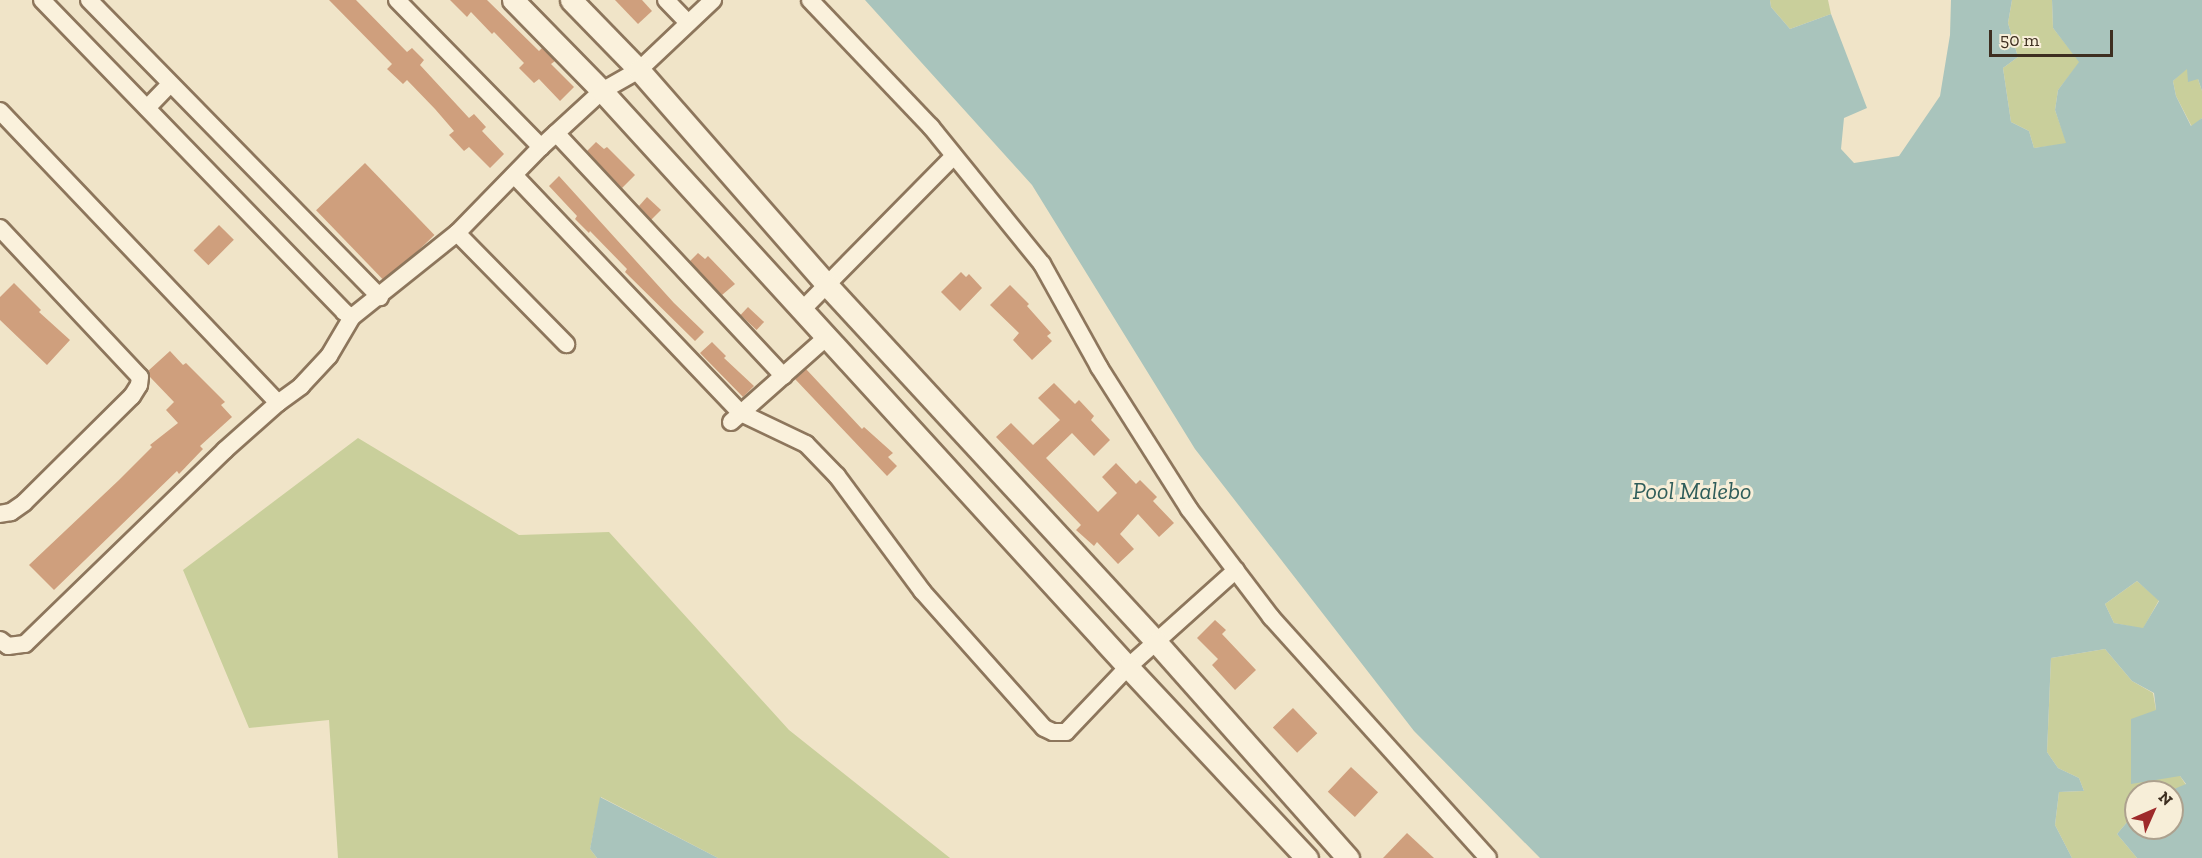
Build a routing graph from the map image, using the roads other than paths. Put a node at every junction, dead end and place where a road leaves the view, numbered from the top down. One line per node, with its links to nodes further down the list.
1 (42, 0): 13 (street)
2 (89, 0): 11 (street)
3 (397, 0): 16 (street)
4 (513, 0): 12 (street)
5 (572, 0): 10 (street)
6 (666, 0): 9 (street)
7 (713, 0): 9 (street)
8 (810, 0): 17 (street)
9 (688, 23): 10 (street)
10 (639, 70): 12 (street); 21 (street)
11 (170, 84): 13 (street); 22 (street)
12 (602, 91): 15 (street); 23 (street)
13 (147, 108): 24 (street)
14 (0, 111): 28 (street)
15 (556, 133): 16 (street); 27 (street)
16 (541, 147): 18 (street)
17 (954, 156): 21 (street); 31 (street)
18 (514, 175): 20 (street); 29 (street)
19 (0, 228): 30 (street)
20 (457, 233): 22 (street); 26 (street)
21 (827, 285): 23 (street); 33 (street)
22 (380, 297): 24 (street)
23 (803, 309): 25 (street)
24 (352, 317): 28 (street)
25 (828, 336): 27 (street); 34 (street)
26 (566, 344)
27 (783, 376): 29 (street)
28 (278, 403): 32 (street)
29 (736, 417): 34 (street)
30 (0, 514)
31 (1236, 570): 33 (street); 37 (street)
32 (0, 640)
33 (1157, 643): 34 (street); 36 (street)
34 (1128, 666): 35 (street)
35 (1307, 858)
36 (1348, 858)
37 (1488, 858)

